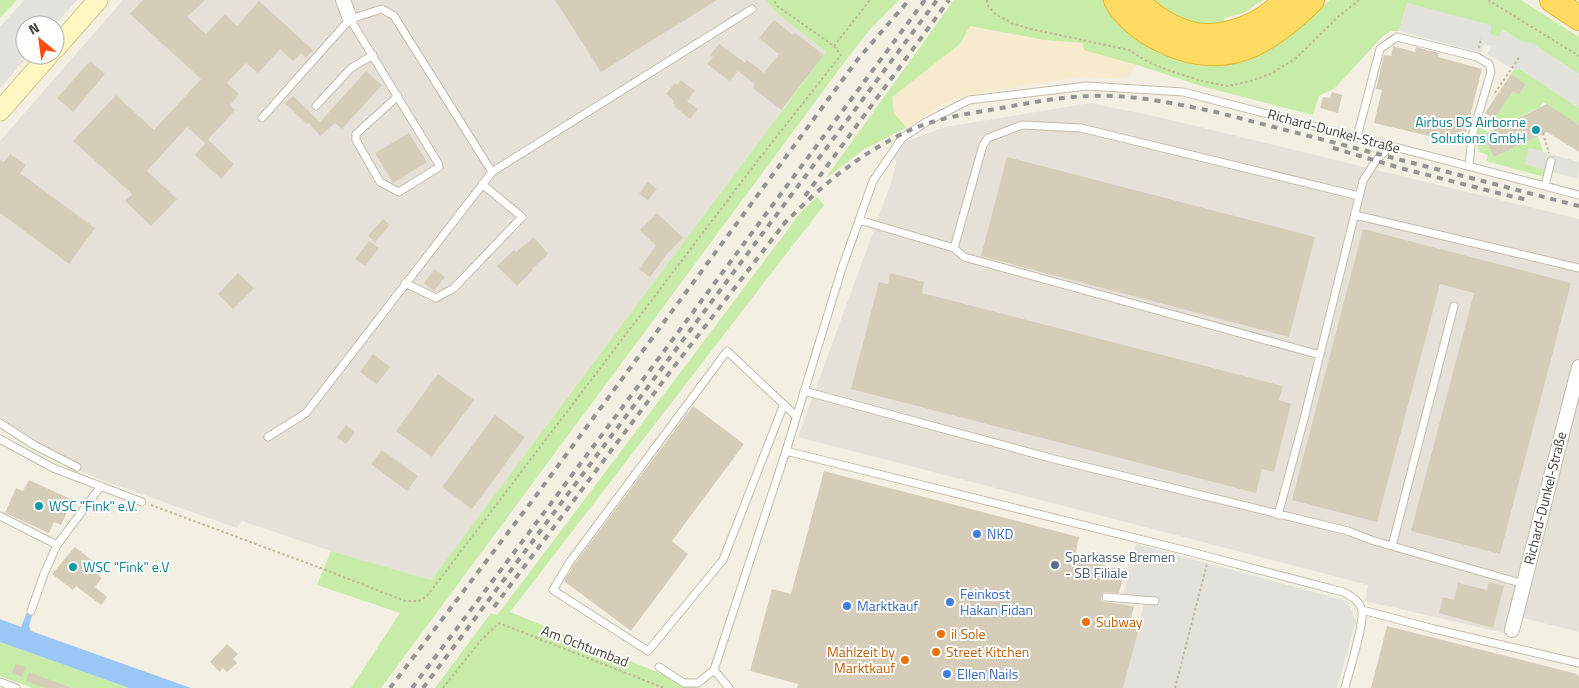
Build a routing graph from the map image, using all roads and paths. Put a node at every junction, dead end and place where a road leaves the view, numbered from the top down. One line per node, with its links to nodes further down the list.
1 (98, 0): 16 (street)
2 (343, 0): 15 (street)
3 (774, 0): 17 (path)
4 (870, 0): 17 (path)
5 (987, 0): 13 (path)
6 (1116, 0): 9 (highway)
7 (1137, 0): 8 (highway)
8 (1286, 0)
9 (1312, 0)
10 (1488, 0): 20 (path)
11 (1552, 0): 14 (highway)
12 (752, 9): 34 (lane)
13 (994, 13)
14 (1579, 18)
15 (350, 19): 18 (lane); 26 (lane); 34 (lane)
16 (65, 38)
17 (834, 46): 56 (path)
18 (374, 56): 23 (lane); 24 (lane)
19 (1520, 56): 22 (path)
20 (1579, 56)
21 (40, 65): 25 (street)
22 (1494, 95)
23 (398, 96): 23 (lane)
24 (316, 106)
25 (0, 111)
26 (262, 118)
27 (1482, 120): 28 (path)
28 (1495, 129)
29 (1543, 133): 32 (path)
30 (1357, 137): 31 (lane, Richard-Dunkel-Straße); 33 (lane); 40 (lane, Richard-Dunkel-Straße)
31 (1390, 146): 33 (lane, Richard-Dunkel-Straße); 38 (lane)
32 (1551, 161): 36 (lane)
33 (1469, 166): 36 (lane, Richard-Dunkel-Straße)
34 (492, 172): 35 (lane)
35 (482, 184): 43 (lane); 43 (lane)
36 (1545, 186): 37 (lane, Richard-Dunkel-Straße)
37 (1579, 195)
38 (1360, 196): 39 (lane); 41 (lane)
39 (1355, 215): 42 (lane); 45 (lane)
40 (859, 220): 41 (lane); 47 (lane, Richard-Dunkel-Straße)
41 (954, 248): 45 (lane)
42 (1579, 268)
43 (405, 283): 51 (lane)
44 (1454, 306): 60 (lane)
45 (1320, 355): 57 (lane)
46 (1579, 367): 62 (street, Richard-Dunkel-Straße)
47 (804, 391): 49 (lane, Richard-Dunkel-Straße); 57 (lane)
48 (784, 404): 48 (lane); 49 (lane)
49 (796, 416): 53 (lane, Richard-Dunkel-Straße)
50 (0, 423): 54 (lane)
51 (268, 437)
52 (0, 440): 55 (lane)
53 (786, 451): 61 (lane); 70 (lane, Richard-Dunkel-Straße)
54 (77, 467)
55 (101, 486): 56 (lane); 59 (lane)
56 (142, 502)
57 (1278, 515): 60 (lane)
58 (0, 516): 59 (lane)
59 (58, 545): 66 (lane)
60 (1392, 546): 62 (lane)
61 (1209, 557): 65 (lane); 76 (path)
62 (1524, 584): 67 (street, Richard-Dunkel-Straße)
63 (1106, 597): 64 (lane)
64 (1155, 601)
65 (1362, 610): 68 (lane); 77 (lane)
66 (30, 612)
67 (1512, 630)
68 (1579, 663)
69 (659, 667): 70 (lane)
70 (714, 670): 75 (lane)
71 (0, 682): 72 (lane)
72 (16, 688)
73 (443, 688): 74 (path, Am Ochtumbad)
74 (664, 688)
75 (729, 688)
76 (1175, 688)
77 (1345, 688)

